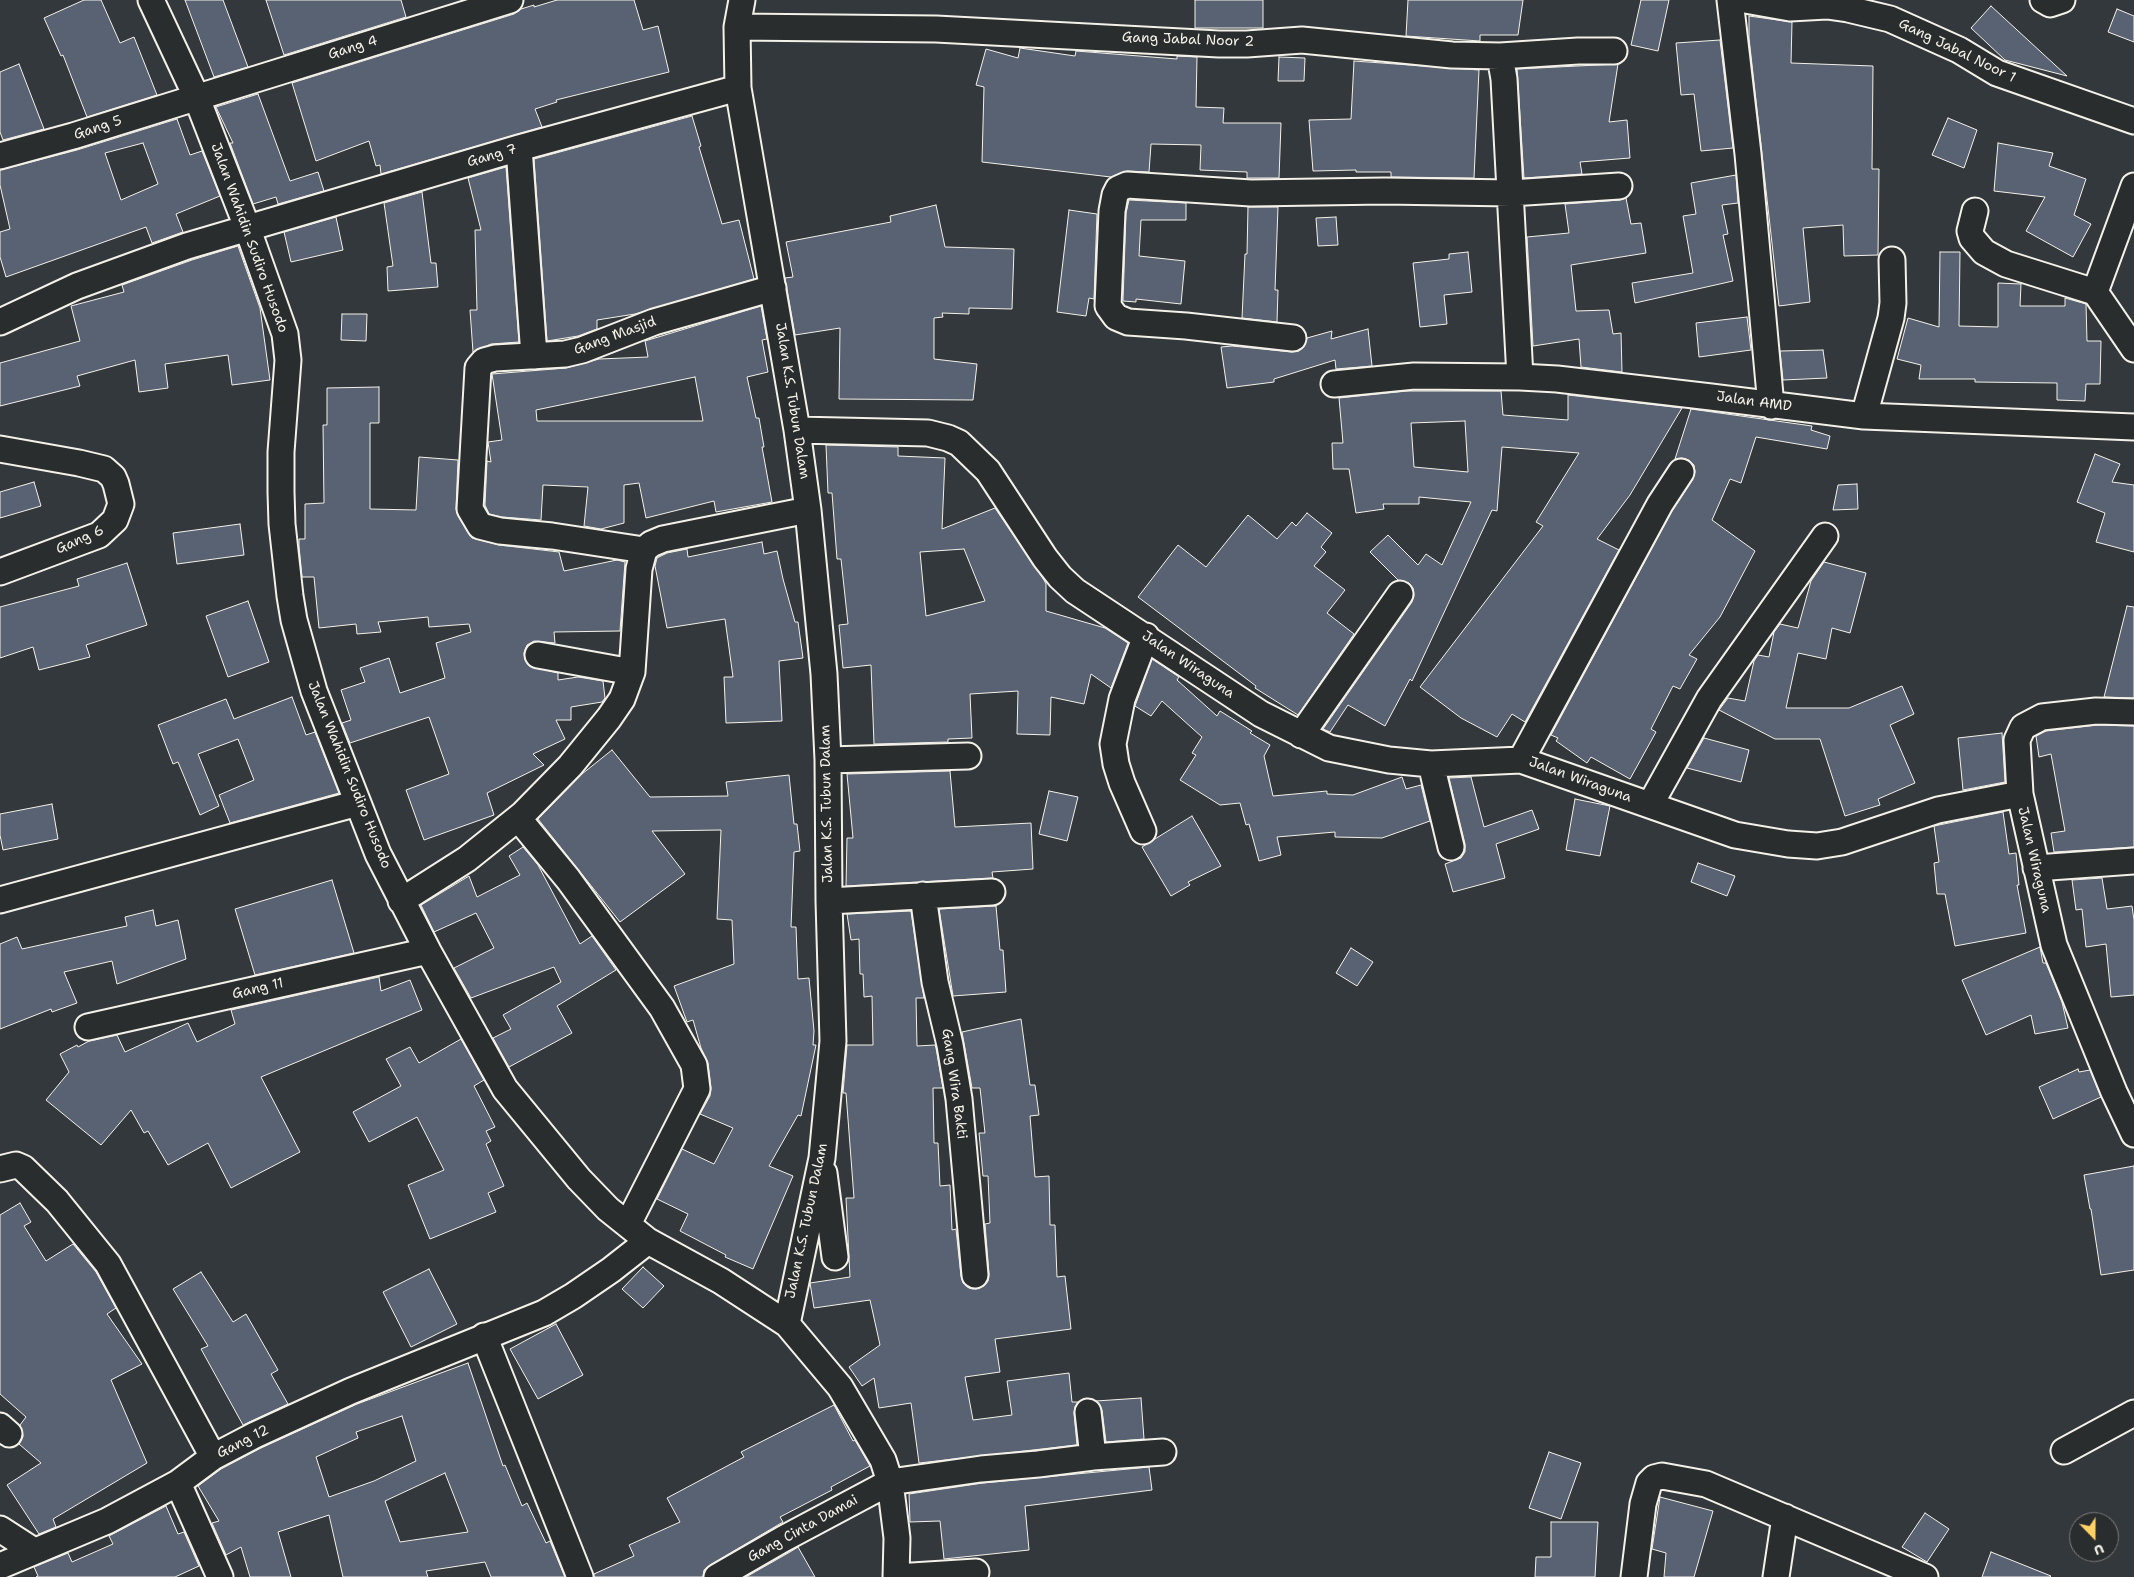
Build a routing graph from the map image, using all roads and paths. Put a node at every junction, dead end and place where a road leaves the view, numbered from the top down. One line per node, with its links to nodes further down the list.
1 (152, 0): 12 (street, Jalan Wahidin Sudiro Husodo)
2 (510, 0): 12 (street, Gang 4)
3 (742, 0): 8 (street, Jalan K.S. Tubun Dalam)
4 (1730, 0): 30 (street)
5 (1745, 0): 13 (street, Gang Jabal Noor 1)
6 (2043, 0): 7 (street)
7 (2062, 0)
8 (737, 27): 10 (street, Gang Jabal Noor 2); 11 (street, Jalan K.S. Tubun Dalam)
9 (1614, 51): 10 (street, Gang Jabal Noor 2)
10 (1500, 56): 18 (street)
11 (738, 88): 14 (street, Gang 7); 22 (street, Jalan K.S. Tubun Dalam)
12 (196, 96): 15 (street, Gang 5); 20 (street, Jalan Wahidin Sudiro Husodo)
13 (2134, 121)
14 (518, 148): 20 (street, Gang 7); 27 (street)
15 (0, 156)
16 (1619, 186): 18 (street)
17 (2134, 186): 23 (street)
18 (1511, 193): 25 (street); 28 (street)
19 (1974, 211): 23 (street)
20 (247, 227): 24 (street); 51 (street, Jalan Wahidin Sudiro Husodo)
21 (1892, 260): 31 (street)
22 (774, 288): 27 (street, Gang Masjid); 33 (street, Jalan K.S. Tubun Dalam)
23 (2095, 292): 26 (street)
24 (0, 322)
25 (1293, 338)
26 (2134, 349)
27 (534, 356): 38 (street, Gang Masjid)
28 (1520, 377): 29 (street, Jalan AMD); 30 (street, Jalan AMD)
29 (1334, 384)
30 (1772, 406): 31 (street, Jalan AMD)
31 (1864, 416): 32 (street, Jalan AMD)
32 (2134, 427)
33 (798, 430): 36 (street, Jalan K.S. Tubun Dalam); 41 (street, Jalan Wiraguna)
34 (0, 449): 39 (street, Gang 6)
35 (1681, 472): 48 (street)
36 (808, 510): 38 (street); 47 (street, Jalan K.S. Tubun Dalam)
37 (1825, 536): 52 (street)
38 (644, 550): 43 (street)
39 (0, 572)
40 (1400, 594): 45 (street)
41 (1146, 636): 45 (street, Jalan Wiraguna); 54 (street)
42 (538, 655): 43 (street)
43 (632, 672): 53 (street)
44 (2134, 712): 50 (street)
45 (1301, 735): 49 (street, Jalan Wiraguna)
46 (968, 756): 47 (street)
47 (828, 760): 62 (street, Jalan K.S. Tubun Dalam)
48 (1521, 760): 49 (street, Jalan Wiraguna); 52 (street, Jalan Wiraguna)
49 (1431, 764): 55 (street)
50 (2020, 794): 52 (street, Jalan Wiraguna); 57 (street, Jalan Wiraguna)
51 (358, 803): 60 (street); 61 (street, Jalan Wahidin Sudiro Husodo)
52 (1650, 805)
53 (518, 818): 61 (street); 68 (street)
54 (1143, 831)
55 (1451, 847)
56 (2134, 861): 57 (street)
57 (2036, 868): 65 (street, Jalan Wiraguna)
58 (992, 892): 59 (street)
59 (923, 895): 62 (street); 71 (street, Gang Wira Bakti)
60 (0, 900)
61 (401, 901): 63 (street, Jalan Wahidin Sudiro Husodo)
62 (829, 901): 66 (street, Jalan K.S. Tubun Dalam)
63 (428, 951): 64 (street, Gang 11); 68 (street, Jalan Wahidin Sudiro Husodo)
64 (88, 1027)
65 (2134, 1134)
66 (822, 1158): 70 (street); 72 (street, Jalan K.S. Tubun Dalam)
67 (0, 1169): 78 (street)
68 (628, 1224): 69 (street, Jalan Wahidin Sudiro Husodo)
69 (648, 1241): 72 (street, Jalan Wahidin Sudiro Husodo); 73 (street, Gang 12)
70 (835, 1257)
71 (974, 1275)
72 (786, 1324): 80 (street)
73 (488, 1334): 78 (street, Gang 12); 88 (street)
74 (1088, 1412): 79 (street)
75 (2134, 1413): 77 (street)
76 (1163, 1452): 79 (street, Gang Cinta Damai)
77 (2064, 1452)
78 (213, 1457): 81 (street, Gang 12)
79 (1094, 1457): 80 (street, Gang Cinta Damai)
80 (890, 1482): 89 (street, Gang Cinta Damai); 90 (street)
81 (178, 1483): 84 (street, Gang 12); 87 (street)
82 (1786, 1517): 91 (street); 92 (street); 93 (street)
83 (0, 1529): 84 (street)
84 (34, 1551): 85 (street, Gang 12)
85 (0, 1566)
86 (976, 1572): 90 (street)
87 (220, 1577)
88 (580, 1577)
89 (717, 1577)
90 (896, 1577)
91 (1634, 1577)
92 (1776, 1577)
93 (1925, 1577)

